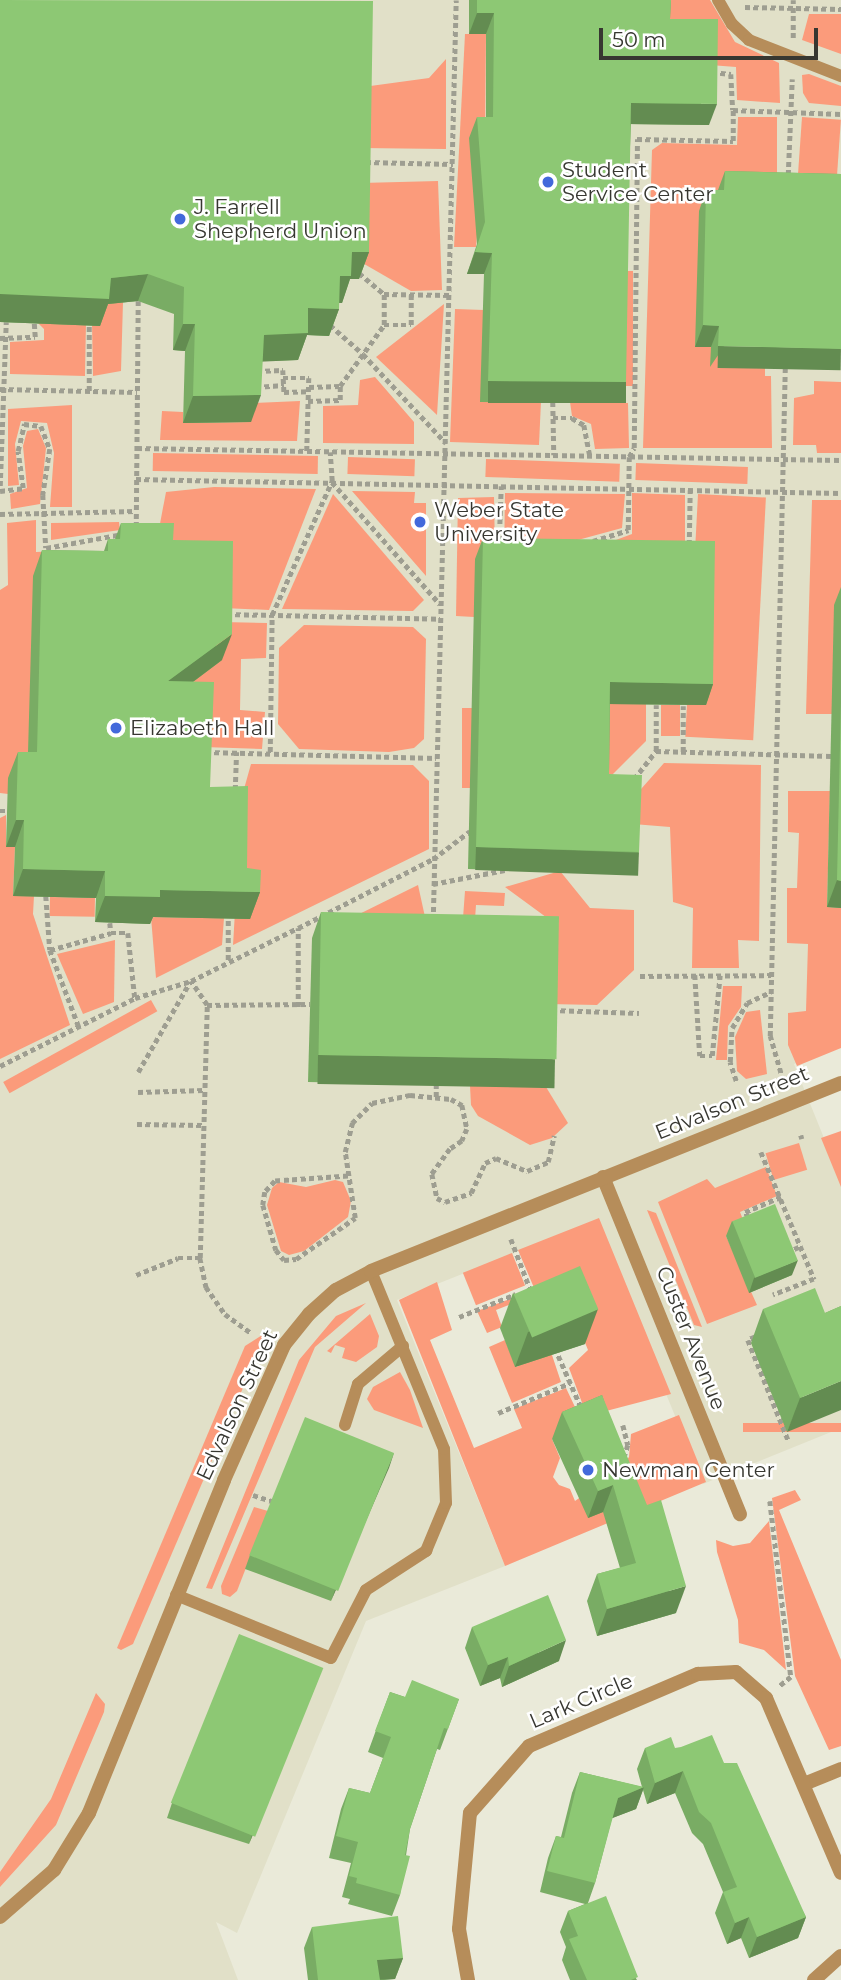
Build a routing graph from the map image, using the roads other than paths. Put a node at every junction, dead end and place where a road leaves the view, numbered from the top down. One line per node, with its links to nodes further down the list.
1 (718, 0): 2 (lane)
2 (841, 76)
3 (841, 1083): 4 (street, Edvalson Street)
4 (603, 1177): 5 (street, Edvalson Street); 8 (street, Custer Avenue)
5 (371, 1271): 6 (lane); 9 (street, Edvalson Street)
6 (403, 1346): 7 (lane); 9 (lane)
7 (345, 1425)
8 (740, 1514)
9 (176, 1595): 13 (street, Edvalson Street)
10 (841, 1769): 11 (street)
11 (804, 1784): 12 (street); 15 (street, Lark Circle)
12 (841, 1873)
13 (0, 1917)
14 (841, 1956): 16 (street)
15 (468, 1980)
16 (814, 1980)

